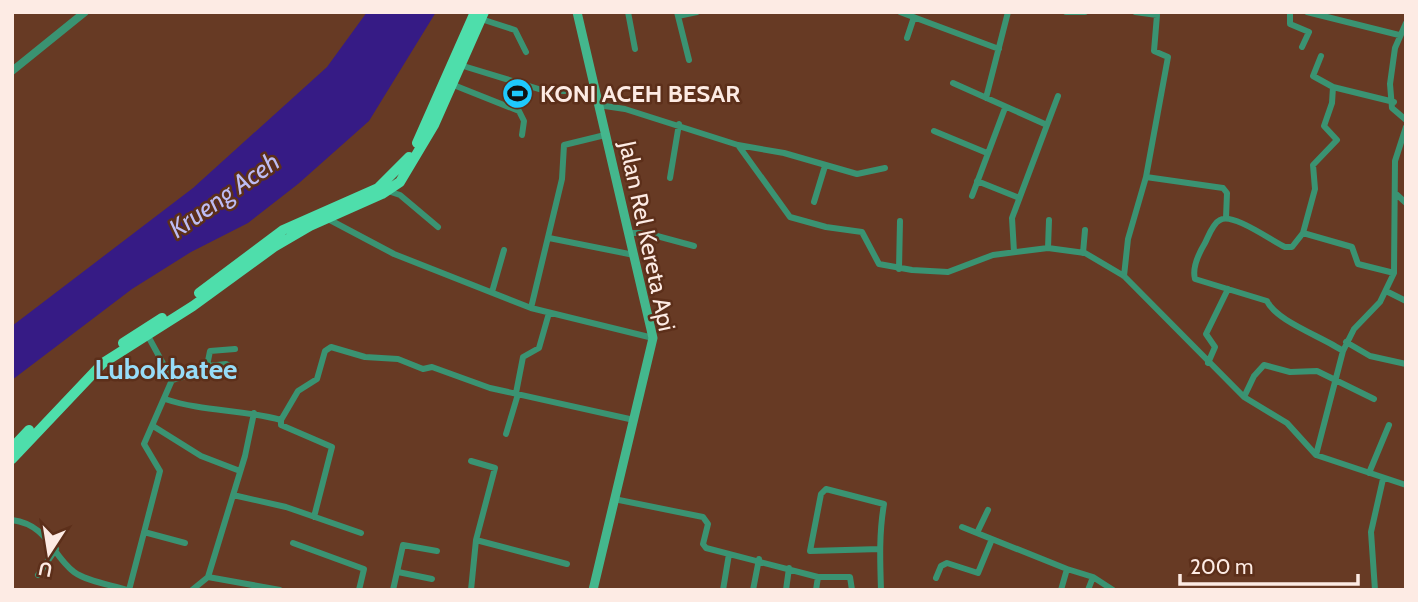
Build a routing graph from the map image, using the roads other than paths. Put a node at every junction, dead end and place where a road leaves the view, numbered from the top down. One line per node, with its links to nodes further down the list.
1 (85, 12): 25 (street)
2 (577, 12): 33 (main road, Jalan Rel Kereta Api)
3 (628, 12): 19 (street)
4 (697, 12): 12 (street)
5 (900, 12): 13 (street)
6 (1008, 12): 20 (street)
7 (1066, 12): 8 (street)
8 (1085, 12)
9 (1135, 12): 46 (street)
10 (1290, 12): 18 (street)
11 (1307, 12): 16 (street)
12 (678, 14): 23 (street)
13 (914, 17): 17 (street); 20 (street)
14 (478, 18): 21 (street); 24 (highway); 100 (highway)
15 (1406, 23): 16 (street)
16 (1399, 35): 32 (street)
17 (907, 38)
18 (1302, 47)
19 (635, 49)
20 (999, 49): 31 (street)
21 (526, 52)
22 (1321, 56): 28 (street)
23 (689, 60)
24 (460, 65): 27 (highway); 29 (street)
25 (12, 71)
26 (953, 83): 31 (street)
27 (451, 84): 40 (street); 49 (highway)
28 (1333, 87): 32 (street); 62 (street)
29 (565, 91)
30 (1058, 96): 37 (street)
31 (986, 98): 34 (street)
32 (1394, 102): 35 (street)
33 (598, 105): 36 (street); 41 (main road, Jalan Rel Kereta Api)
34 (1005, 108): 37 (street); 43 (street)
35 (1406, 120)
36 (679, 124): 42 (street); 47 (street)
37 (1047, 125): 52 (street)
38 (1406, 127): 50 (street)
39 (934, 131): 43 (street)
40 (522, 135)
41 (605, 135): 61 (main road, Jalan Rel Kereta Api); 63 (street)
42 (737, 145): 44 (street); 70 (street)
43 (987, 153): 48 (street)
44 (825, 166): 45 (street); 53 (street)
45 (885, 168)
46 (1146, 177): 55 (street); 72 (street)
47 (670, 178)
48 (977, 181): 51 (street); 52 (street)
49 (388, 191): 56 (highway); 59 (street)
50 (1395, 193): 54 (street); 71 (street)
51 (972, 196)
52 (1017, 197): 67 (street)
53 (814, 202)
54 (1406, 203)
55 (1226, 218): 62 (street); 73 (street)
56 (327, 219): 75 (street); 79 (highway)
57 (1049, 220): 65 (street)
58 (900, 221): 70 (street)
59 (438, 227)
60 (1085, 230): 68 (street)
61 (629, 233): 64 (street); 69 (main road, Jalan Rel Kereta Api)
62 (1303, 233): 71 (street)
63 (549, 238): 69 (street); 77 (street)
64 (694, 246)
65 (1048, 248): 67 (street); 68 (street)
66 (504, 250): 75 (street)
67 (1014, 253): 70 (street)
68 (1083, 253): 72 (street)
69 (634, 256): 80 (main road, Jalan Rel Kereta Api)
70 (899, 269)
71 (1394, 273): 74 (street)
72 (1124, 276): 84 (street)
73 (1228, 289): 83 (street); 84 (street)
74 (1386, 291): 76 (street); 81 (street)
75 (492, 292): 77 (street)
76 (1406, 301)
77 (531, 308): 78 (street)
78 (549, 313): 80 (street); 90 (street)
79 (148, 336): 89 (street); 100 (highway)
80 (653, 338): 96 (main road, Jalan Rel Kereta Api)
81 (1346, 342): 83 (street); 85 (street)
82 (235, 349): 86 (street)
83 (1343, 351): 88 (street)
84 (1208, 363): 91 (street)
85 (1406, 364)
86 (208, 366): 87 (street); 89 (street)
87 (236, 369)
88 (1335, 378): 91 (street); 93 (street); 102 (street)
89 (172, 380): 92 (street)
90 (517, 394): 95 (street); 96 (street); 99 (street)
91 (1244, 397): 102 (street)
92 (166, 399): 94 (street); 98 (street)
93 (1374, 399)
94 (254, 412): 95 (street); 105 (street)
95 (281, 420): 112 (street)
96 (634, 420): 110 (main road, Jalan Rel Kereta Api)
97 (1389, 425): 106 (street)
98 (153, 426): 105 (street); 115 (street)
99 (506, 434)
100 (28, 437): 101 (highway); 103 (highway)
101 (12, 448)
102 (1316, 455): 106 (street)
103 (12, 459)
104 (471, 461): 119 (street)
105 (240, 471): 109 (street)
106 (1369, 473): 107 (street)
107 (1383, 479): 108 (street); 155 (street)
108 (1406, 485)
109 (233, 495): 112 (street); 132 (street)
110 (614, 499): 125 (street); 145 (main road, Jalan Rel Kereta Api)
111 (988, 510): 117 (street)
112 (314, 517): 116 (street)
113 (12, 520): 122 (street)
114 (962, 527): 117 (street)
115 (144, 532): 120 (street); 139 (street)
116 (361, 533)
117 (977, 533): 118 (street)
118 (992, 539): 129 (street); 135 (street)
119 (476, 540): 127 (street); 144 (street)
120 (185, 543)
121 (293, 543): 142 (street)
122 (56, 549): 131 (street); 137 (street)
123 (880, 549): 123 (street); 151 (street)
124 (437, 551): 130 (street)
125 (729, 554): 126 (street); 146 (street)
126 (759, 559): 128 (street); 147 (street)
127 (567, 564)
128 (789, 568): 133 (street); 148 (street)
129 (1067, 569): 134 (street); 152 (street)
130 (398, 572): 136 (street); 143 (street)
131 (38, 575)
132 (208, 577): 140 (street); 141 (street)
133 (818, 577): 149 (street); 150 (street)
134 (1093, 577): 153 (street); 154 (street)
135 (936, 578)
136 (432, 579)
137 (95, 580): 138 (street); 139 (street)
138 (92, 590)
139 (128, 590)
140 (192, 590)
141 (280, 590)
142 (359, 590)
143 (393, 590)
144 (471, 590)
145 (593, 590)
146 (723, 590)
147 (753, 590)
148 (786, 590)
149 (816, 590)
150 (852, 590)
151 (881, 590)
152 (1061, 590)
153 (1088, 590)
154 (1113, 590)
155 (1375, 590)

